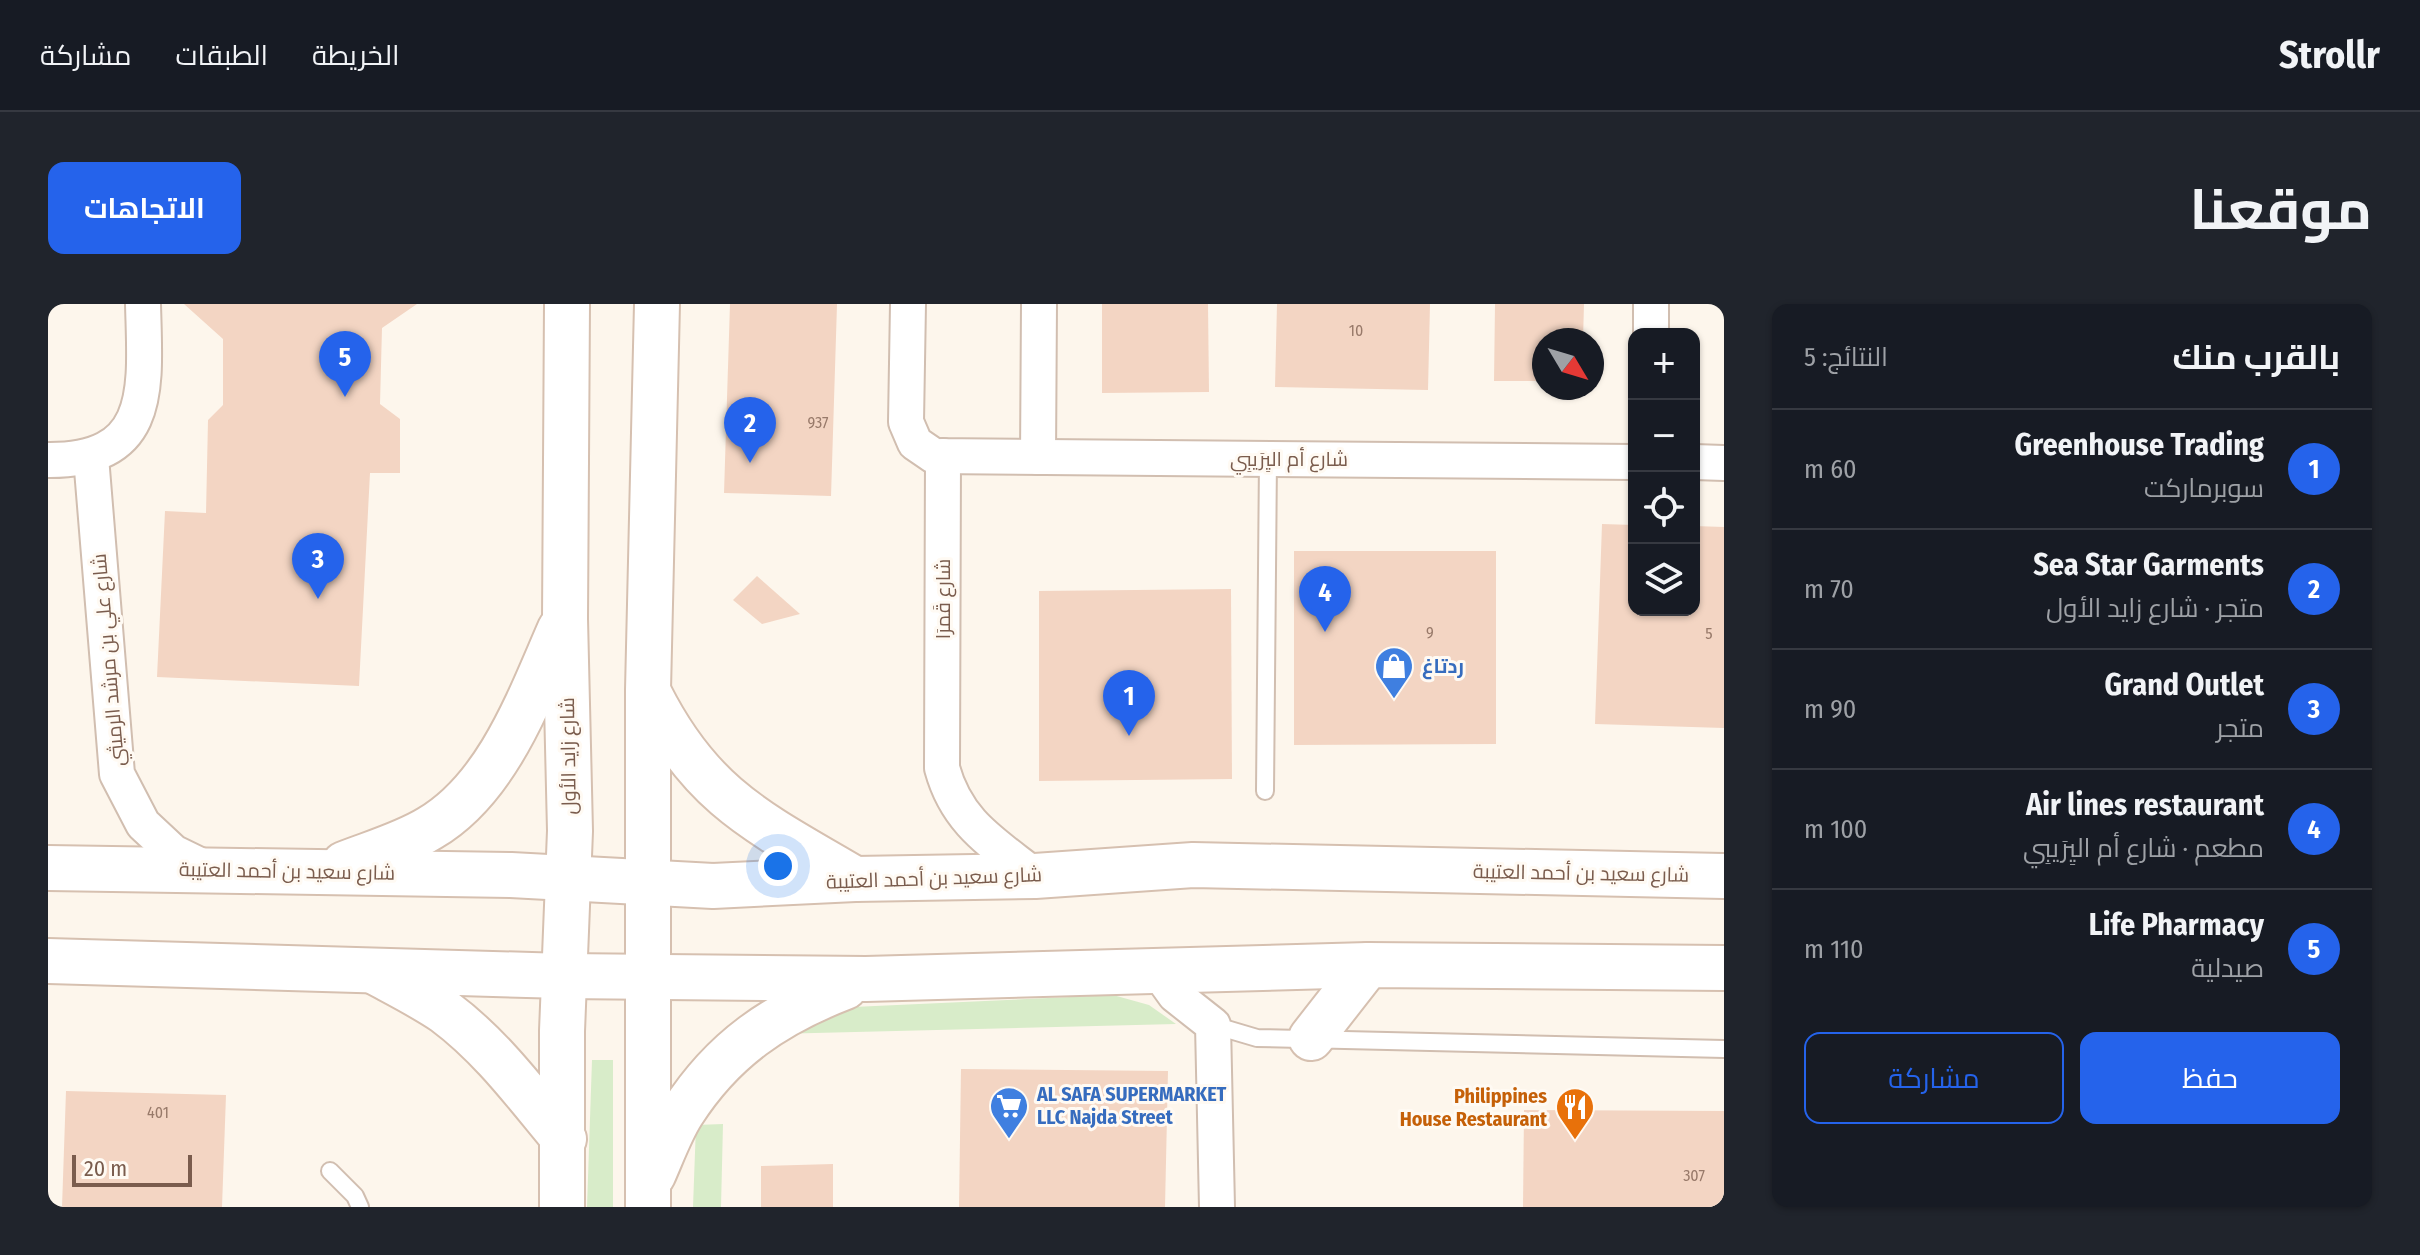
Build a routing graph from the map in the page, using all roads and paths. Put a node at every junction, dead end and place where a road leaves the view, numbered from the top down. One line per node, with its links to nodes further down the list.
1 (143, 304): 9 (street)
2 (567, 304): 16 (main road, شارع زايد الأول)
3 (657, 304): 17 (main road)
4 (908, 304): 8 (street)
5 (1039, 304): 10 (street)
6 (1651, 304): 7 (street)
7 (1651, 328)
8 (943, 456): 10 (street, شارع أم اليِرَيبِي); 22 (street, شارع قَمرَا)
9 (91, 457): 12 (street); 20 (street, شارع علي بن مرشد الرميثي)
10 (1038, 457): 11 (street, شارع أم اليِرَيبِي)
11 (1268, 459): 13 (street, شارع أم اليِرَيبِي); 18 (lane)
12 (48, 460)
13 (1628, 462)
14 (1700, 462): 15 (street)
15 (1724, 463)
16 (565, 619): 21 (main road); 24 (main road, شارع زايد الأول)
17 (648, 690): 25 (main road); 26 (main road)
18 (1265, 791)
19 (48, 868): 20 (main road, شارع سعيد بن أحمد العتيبة)
20 (209, 869): 21 (main road, شارع سعيد بن أحمد العتيبة)
21 (327, 871): 24 (main road, شارع سعيد بن أحمد العتيبة)
22 (1035, 876): 23 (main road, شارع سعيد بن أحمد العتيبة); 25 (main road, شارع سعيد بن أحمد العتيبة)
23 (1724, 876)
24 (569, 878): 26 (main road, شارع سعيد بن أحمد العتيبة); 32 (main road, شارع زايد الأول)
25 (855, 879): 26 (main road, شارع سعيد بن أحمد العتيبة)
26 (649, 883): 33 (main road)
27 (48, 961): 30 (main road)
28 (1368, 965): 29 (main road); 31 (main road); 36 (main road)
29 (1724, 968)
30 (369, 969): 32 (main road); 38 (main road)
31 (1157, 970): 34 (main road); 35 (street)
32 (564, 976): 33 (main road); 38 (main road, شارع زايد الأول)
33 (648, 976): 34 (main road); 40 (main road)
34 (866, 979): 40 (main road)
35 (1213, 1025): 36 (lane); 43 (street)
36 (1311, 1038): 37 (lane)
37 (1724, 1049)
38 (564, 1139): 42 (main road, شارع زايد الأول)
39 (330, 1171): 41 (lane)
40 (648, 1196)
41 (360, 1207)
42 (562, 1207)
43 (1217, 1207)

